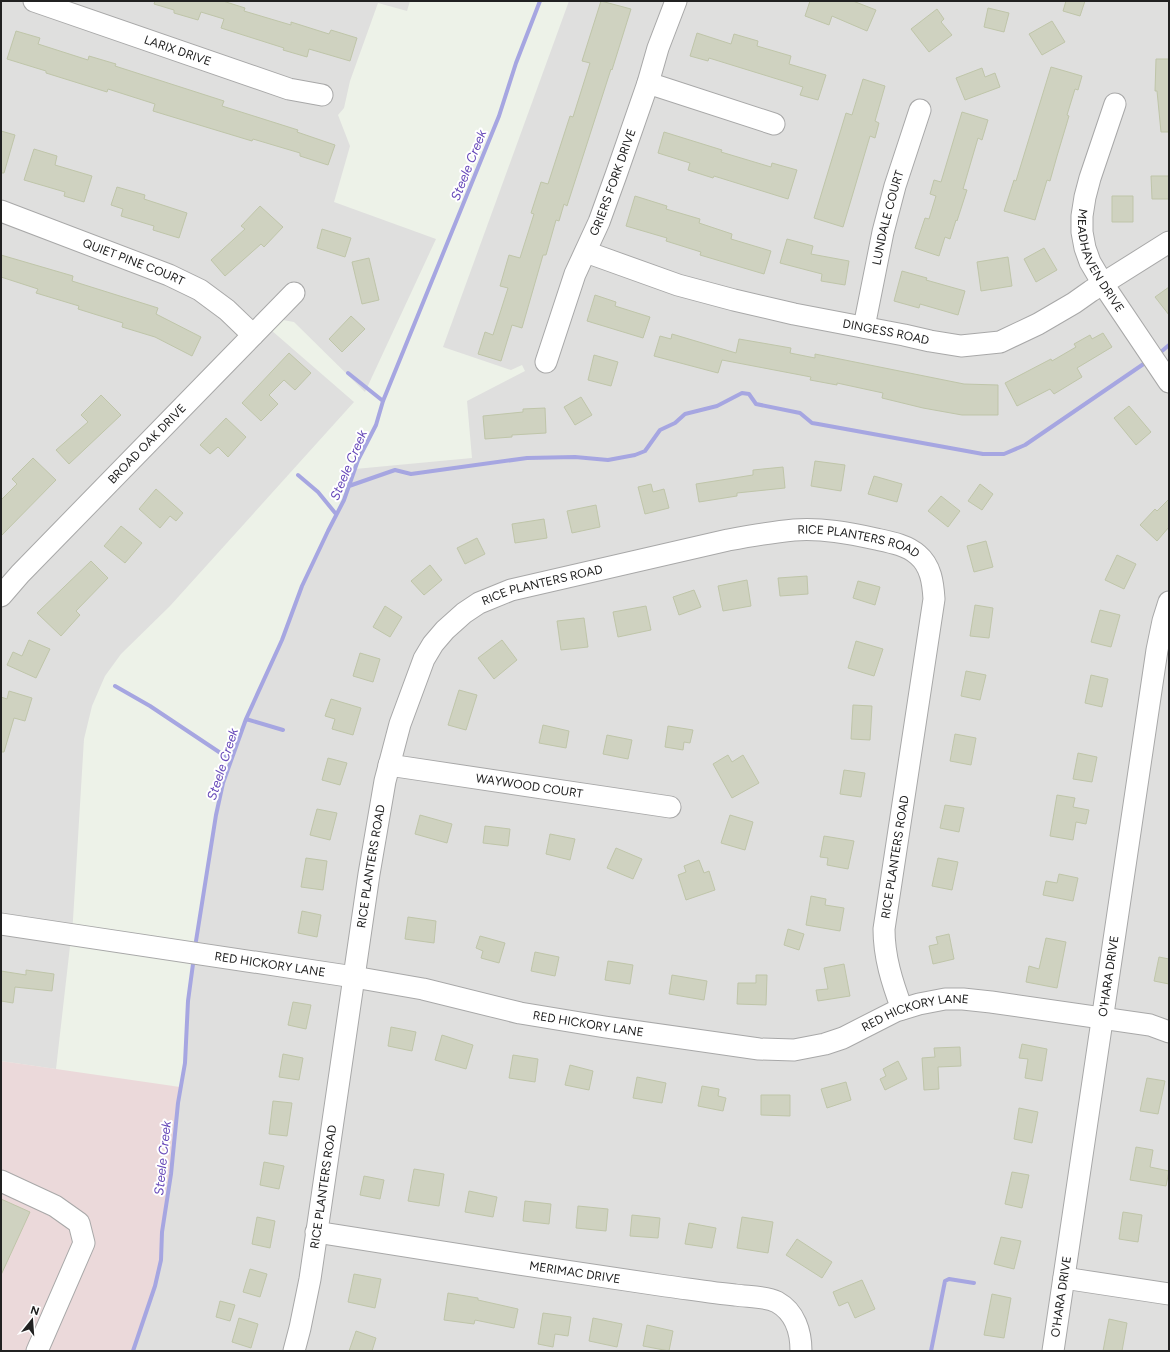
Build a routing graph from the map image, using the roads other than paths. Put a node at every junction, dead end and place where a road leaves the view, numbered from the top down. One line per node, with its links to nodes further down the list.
1 (34, 1): 4 (street, LARIX DRIVE)
2 (676, 1): 3 (street, GRIERS FORK DRIVE)
3 (648, 83): 7 (street); 10 (street, GRIERS FORK DRIVE)
4 (322, 95)
5 (1115, 104): 11 (street, MEADHAVEN DRIVE)
6 (920, 110): 13 (street, LUNDALE COURT)
7 (774, 124)
8 (1, 211): 14 (street, QUIET PINE COURT)
9 (1169, 242): 11 (street, DINGESS ROAD)
10 (586, 252): 13 (street, DINGESS ROAD); 15 (street, GRIERS FORK DRIVE)
11 (1103, 284): 13 (street, DINGESS ROAD); 16 (street, MEADHAVEN DRIVE)
12 (294, 293): 14 (street, BROAD OAK DRIVE)
13 (864, 327)
14 (253, 335): 17 (street, BROAD OAK DRIVE)
15 (546, 362)
16 (1169, 382)
17 (1, 596)
18 (1169, 602): 24 (street, O'HARA DRIVE)
19 (389, 765): 20 (street, WAYWOOD COURT); 22 (street, RICE PLANTERS ROAD); 23 (street, RICE PLANTERS ROAD)
20 (670, 807)
21 (1, 924): 22 (street, RED HICKORY LANE)
22 (354, 977): 23 (street, RED HICKORY LANE); 27 (street, RICE PLANTERS ROAD)
23 (902, 1009): 24 (street, RED HICKORY LANE)
24 (1103, 1019): 25 (street, RED HICKORY LANE); 28 (street, O'HARA DRIVE)
25 (1169, 1032)
26 (1, 1181): 30 (street)
27 (316, 1232): 31 (street, RICE PLANTERS ROAD); 32 (street, MERIMAC DRIVE)
28 (1064, 1278): 29 (street); 33 (street, O'HARA DRIVE)
29 (1169, 1294)
30 (36, 1351)
31 (294, 1351)
32 (801, 1351)
33 (1053, 1351)

